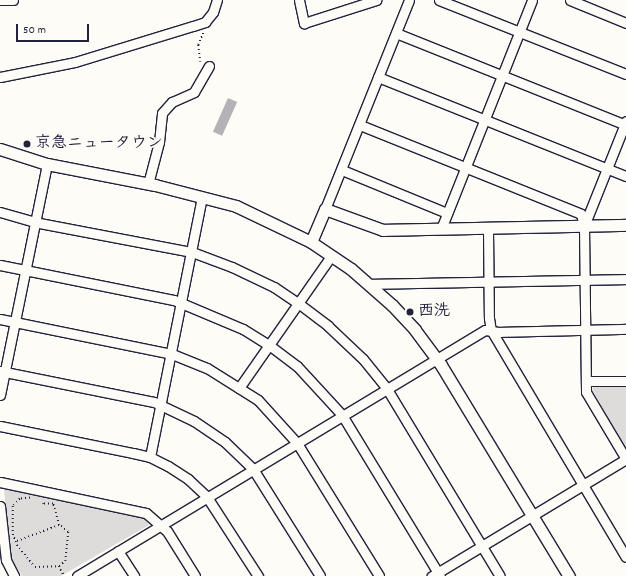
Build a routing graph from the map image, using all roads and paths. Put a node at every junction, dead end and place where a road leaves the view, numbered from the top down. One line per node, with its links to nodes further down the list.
1 (0, 0): 2 (street)
2 (13, 0)
3 (217, 0): 10 (street)
4 (299, 0): 5 (street)
5 (376, 0)
6 (410, 0): 13 (street)
7 (438, 0): 12 (street)
8 (532, 0): 12 (street)
9 (570, 0): 11 (street)
10 (205, 22): 14 (path); 17 (street)
11 (626, 23)
12 (521, 31): 15 (street); 16 (street)
13 (396, 33): 16 (street); 18 (street)
14 (209, 66): 28 (street)
15 (626, 74)
16 (502, 76): 19 (street); 20 (street)
17 (0, 77)
18 (378, 77): 19 (street); 21 (street)
19 (485, 118): 24 (street); 25 (street)
20 (625, 124): 25 (street)
21 (360, 125): 24 (street); 26 (street)
22 (0, 149): 23 (street)
23 (47, 164): 28 (street); 33 (street)
24 (465, 168): 32 (street); 35 (street)
25 (607, 168): 27 (street); 35 (street)
26 (342, 170): 30 (street); 32 (street)
27 (626, 176)
28 (148, 184): 29 (street)
29 (202, 197): 38 (street); 39 (street)
30 (325, 210): 36 (street); 38 (street)
31 (0, 212): 33 (street)
32 (448, 213): 36 (street)
33 (34, 222): 39 (street); 42 (street)
34 (626, 225): 35 (street)
35 (584, 226): 37 (street); 44 (street)
36 (441, 229): 37 (street)
37 (488, 229): 45 (street)
38 (311, 242): 40 (street)
39 (192, 252): 47 (street); 48 (street)
40 (331, 256): 46 (street); 48 (street)
41 (0, 265): 42 (street)
42 (25, 271): 47 (street); 50 (street)
43 (626, 279): 44 (street)
44 (585, 280): 45 (street); 53 (street)
45 (488, 282): 46 (street); 52 (street)
46 (369, 284): 56 (street)
47 (183, 302): 54 (street); 55 (street)
48 (298, 303): 54 (street); 61 (street)
49 (0, 319): 50 (street)
50 (15, 323): 55 (street); 57 (street)
51 (626, 329): 53 (street)
52 (491, 330): 53 (street); 56 (street); 70 (street)
53 (585, 330): 58 (street)
54 (269, 345): 60 (street); 64 (street)
55 (172, 354): 60 (street); 63 (street)
56 (436, 358): 61 (street); 74 (street)
57 (2, 372): 62 (street); 63 (street)
58 (586, 381): 59 (street); 70 (street)
59 (626, 381)
60 (239, 388): 66 (street)
61 (387, 389): 64 (street); 78 (street)
62 (0, 395)
63 (161, 405): 67 (street); 68 (street)
64 (342, 415): 66 (street); 82 (street)
65 (0, 426): 67 (street)
66 (297, 442): 68 (street); 90 (street)
67 (150, 457): 72 (street)
68 (253, 469): 72 (street); 89 (street)
69 (0, 482): 71 (street)
70 (582, 485): 74 (street); 80 (street)
71 (43, 495): 75 (path); 76 (street); 77 (path)
72 (207, 497): 76 (street); 88 (street)
73 (0, 506): 83 (street)
74 (533, 514): 78 (street); 92 (street)
75 (59, 524): 77 (path); 81 (path)
76 (161, 525): 79 (street); 87 (street)
77 (16, 542): 81 (path)
78 (482, 546): 82 (street); 91 (street)
79 (118, 551): 85 (street); 86 (street)
80 (626, 557)
81 (59, 566): 84 (path)
82 (437, 575)
83 (14, 576)
84 (64, 576)
85 (77, 576)
86 (134, 576)
87 (195, 576)
88 (258, 576)
89 (320, 576)
90 (379, 576)
91 (500, 576)
92 (569, 576)

